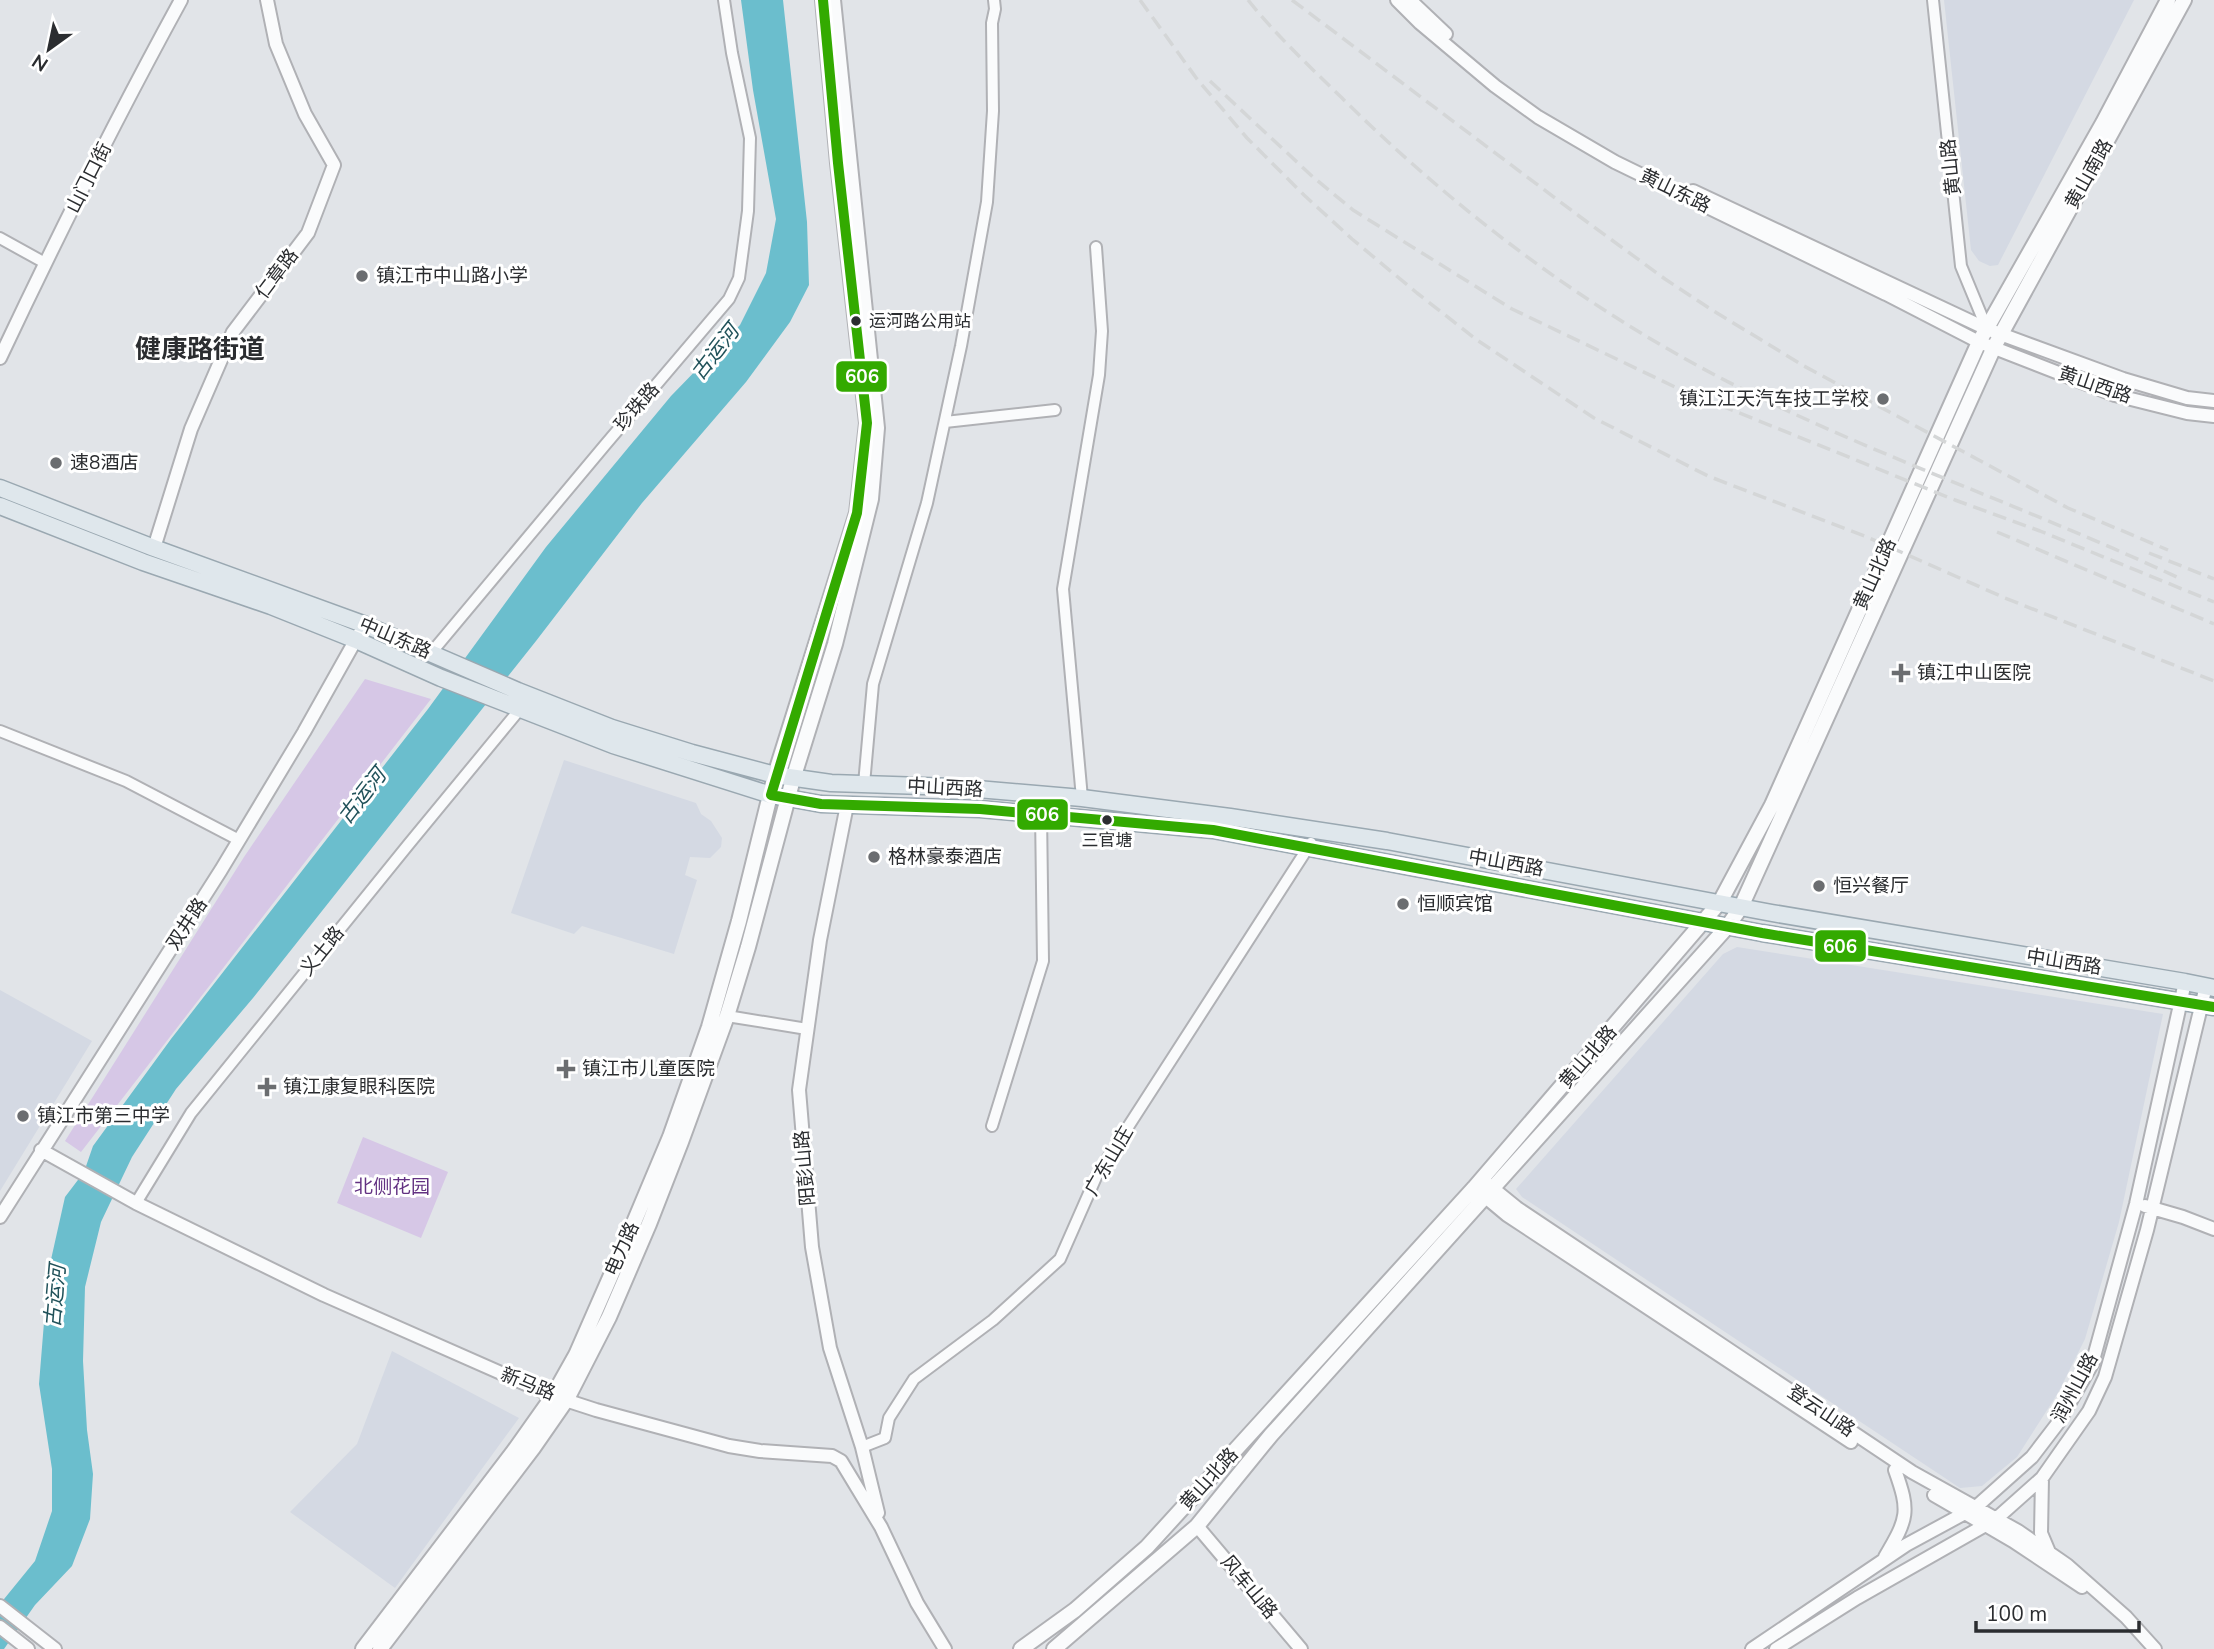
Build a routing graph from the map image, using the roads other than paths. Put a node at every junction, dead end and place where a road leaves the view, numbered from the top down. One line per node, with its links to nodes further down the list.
1 (181, 0): 14 (street, 山门口街)
2 (267, 0): 26 (street, 仁章路)
3 (724, 0): 29 (street, 珍珠路)
4 (822, 0): 32 (main road, 电力路)
5 (833, 0): 33 (main road, 电力路)
6 (994, 0): 23 (street)
7 (1397, 0): 17 (street, 黄山东路)
8 (1410, 0): 15 (street, 黄山东路)
9 (1933, 0): 15 (street, 黄山路)
10 (2168, 0): 15 (main road, 黄山南路)
11 (2184, 0): 16 (main road, 黄山南路)
12 (0, 238): 14 (street)
13 (1096, 247): 37 (street)
14 (45, 263): 19 (street, 山门口街)
15 (1987, 329): 16 (street, 黄山西路); 17 (main road, 黄山南路)
16 (2001, 334): 18 (main road, 黄山南路); 20 (street, 黄山西路)
17 (1979, 342): 18 (street, 黄山西路); 43 (main road, 黄山北路)
18 (1994, 348): 22 (street, 黄山西路); 44 (main road, 黄山北路)
19 (0, 358)
20 (2214, 401)
21 (1055, 410): 23 (street)
22 (2214, 416)
23 (945, 422): 34 (street)
24 (0, 488): 26 (main road, 中山东路)
25 (0, 506): 28 (main road, 中山东路)
26 (153, 548): 27 (main road, 中山东路)
27 (363, 624): 28 (street, 双井路); 29 (main road, 中山东路)
28 (356, 640): 30 (main road, 中山东路); 41 (street, 双井路)
29 (431, 653): 32 (main road, 中山东路)
30 (520, 709): 35 (main road, 中山东路); 56 (street, 义土路)
31 (0, 731): 41 (street)
32 (775, 775): 33 (main road, 中山东路); 35 (main road, 电力路)
33 (793, 779): 34 (main road, 中山西路); 36 (main road, 电力路)
34 (864, 784): 37 (main road, 中山西路)
35 (771, 795): 36 (main road, 中山东路); 61 (main road, 电力路)
36 (788, 798): 38 (main road, 中山西路); 51 (main road, 电力路)
37 (1082, 798): 40 (main road, 中山西路)
38 (847, 805): 39 (main road, 中山西路); 52 (street, 阳彭山路)
39 (1041, 813): 42 (main road, 中山西路); 53 (street)
40 (1317, 830): 42 (street, 广东山庄); 43 (main road, 中山西路)
41 (239, 840): 54 (street, 双井路)
42 (1308, 848): 45 (main road, 中山西路); 62 (street, 广东山庄)
43 (1720, 902): 44 (main road, 中山西路); 45 (main road, 黄山北路)
44 (1741, 907): 46 (main road, 黄山北路); 47 (main road, 中山西路)
45 (1706, 921): 46 (main road, 中山西路); 55 (main road, 黄山北路)
46 (1728, 926): 49 (main road, 中山西路); 55 (main road, 黄山北路)
47 (2185, 982): 48 (main road, 中山西路); 49 (street, 润州山路)
48 (2210, 987): 50 (street, 润州山路)
49 (2180, 1001): 50 (main road, 中山西路); 57 (street, 润州山路)
50 (2208, 1006): 58 (street, 润州山路)
51 (727, 1016): 52 (street); 61 (main road, 电力路)
52 (807, 1029): 62 (street, 阳彭山路)
53 (992, 1126)
54 (41, 1150): 56 (street, 新马路); 59 (street, 双井路)
55 (1483, 1188): 63 (street, 登云山路); 65 (street, 登云山路); 67 (main road, 黄山北路); 78 (main road, 黄山北路)
56 (136, 1203): 61 (street, 新马路)
57 (2136, 1204): 58 (street); 65 (street, 润州山路)
58 (2152, 1208): 60 (street); 64 (street, 润州山路)
59 (0, 1216)
60 (2214, 1229)
61 (560, 1398): 68 (street, 新马路); 75 (main road, 电力路); 76 (main road, 电力路)
62 (862, 1447): 68 (street, 阳彭山路)
63 (1895, 1469): 65 (street, 登云山路); 70 (street)
64 (2042, 1478): 66 (street, 润州山路); 69 (street)
65 (1971, 1510): 66 (street, 登云山路); 70 (street, 润州山路)
66 (1991, 1521): 69 (street, 登云山路); 82 (street, 润州山路); 83 (street, 登云山路)
67 (1197, 1526): 79 (main road, 黄山北路); 80 (street, 风车山路)
68 (881, 1527): 77 (street, 新马路)
69 (2049, 1552): 84 (street, 登云山路)
70 (1881, 1563): 81 (street, 润州山路)
71 (0, 1606): 73 (street)
72 (0, 1627): 74 (street)
73 (51, 1646)
74 (28, 1649)
75 (363, 1649)
76 (380, 1649)
77 (945, 1649)
78 (1021, 1649)
79 (1054, 1649)
80 (1301, 1649)
81 (1752, 1649)
82 (1776, 1649)
83 (2146, 1649)
84 (2155, 1649)

